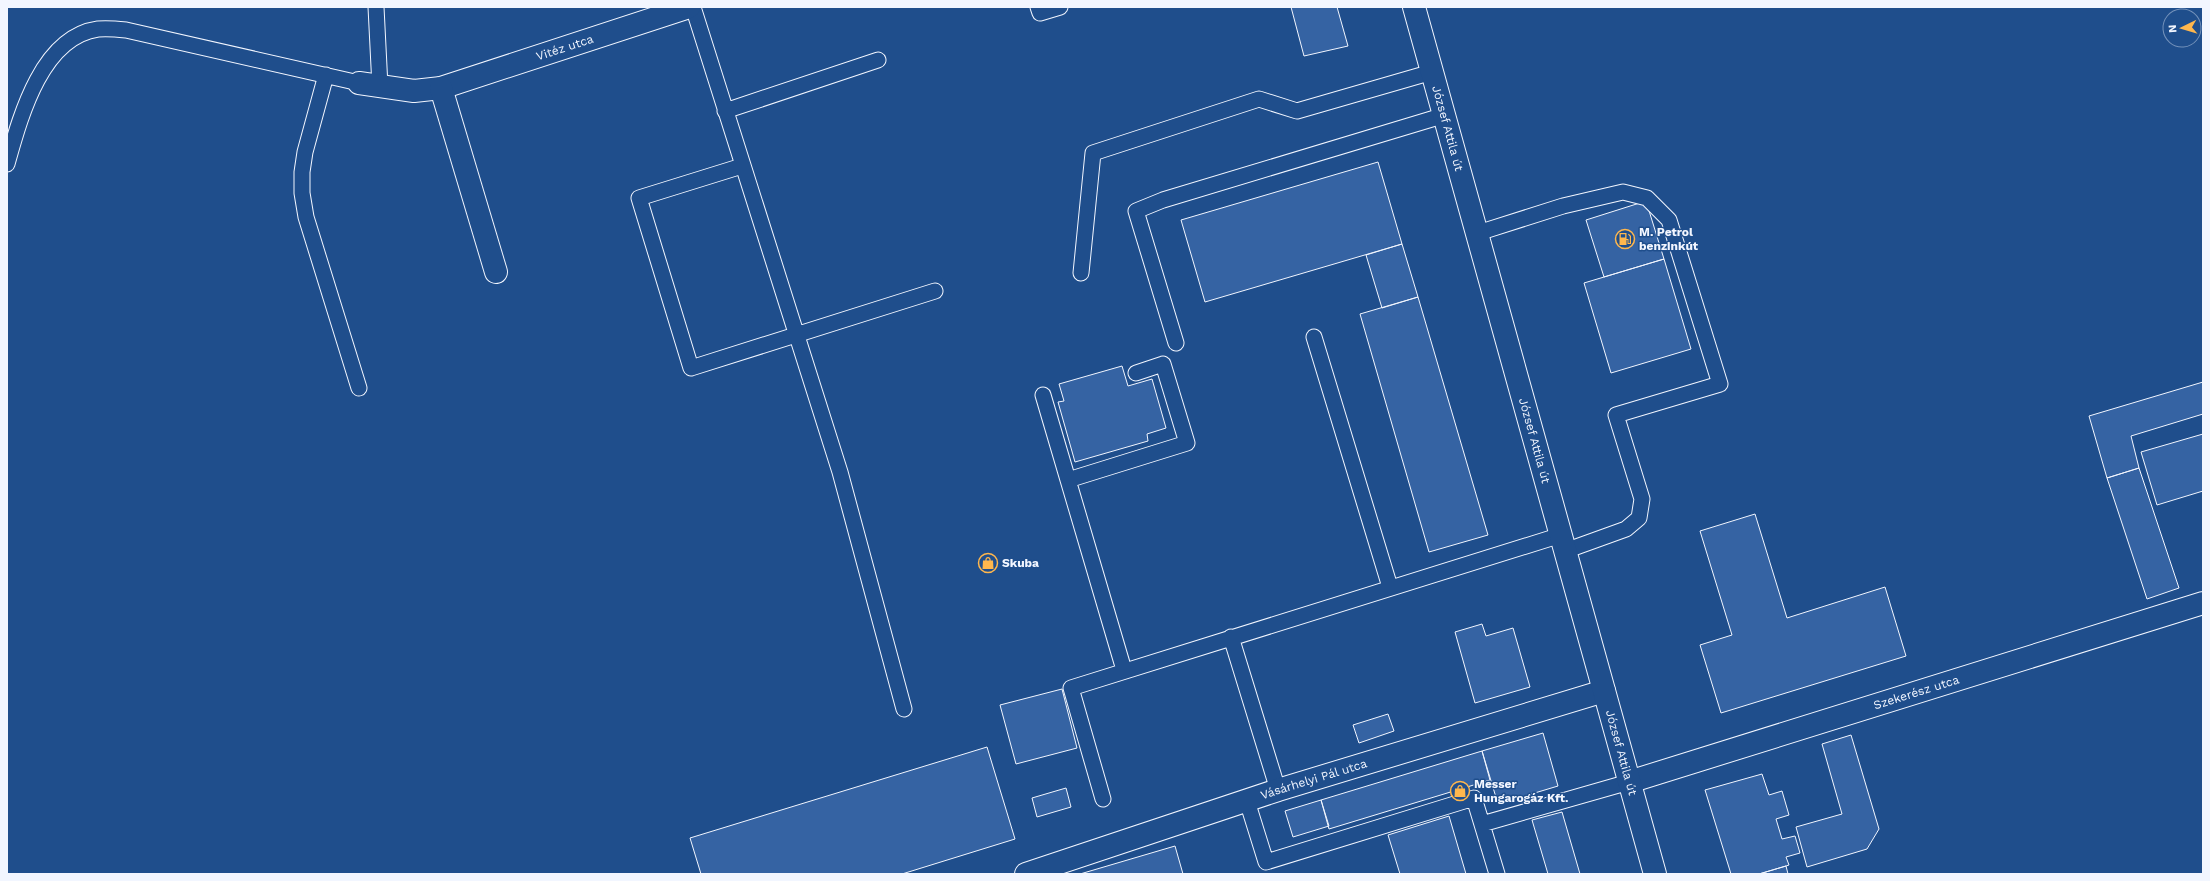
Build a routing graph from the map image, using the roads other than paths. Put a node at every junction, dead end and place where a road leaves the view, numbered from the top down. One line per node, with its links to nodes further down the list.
1 (376, 7): 11 (lane)
2 (689, 7): 12 (street, Vitéz utca)
3 (693, 7): 13 (lane)
4 (1038, 7): 5 (lane)
5 (1060, 7)
6 (1414, 7): 8 (street, József Attila út)
7 (878, 60): 13 (lane)
8 (1432, 72): 14 (street, József Attila út); 19 (lane)
9 (326, 75): 10 (lane); 15 (lane); 25 (lane)
10 (359, 83): 11 (street, Vitéz utca)
11 (380, 88): 12 (street, Vitéz utca)
12 (441, 88): 18 (street)
13 (725, 111): 16 (lane)
14 (1445, 115): 17 (street, József Attila út); 23 (lane)
15 (7, 164)
16 (742, 166): 21 (lane); 21 (lane)
17 (1478, 233): 28 (street, József Attila út); 28 (lane)
18 (496, 272)
19 (1081, 273)
20 (935, 291): 21 (lane)
21 (796, 336): 34 (lane)
22 (1314, 337): 29 (lane)
23 (1176, 343)
24 (1136, 373): 27 (lane)
25 (359, 388)
26 (1043, 395): 27 (lane)
27 (1068, 480): 32 (lane)
28 (1563, 543): 29 (lane); 33 (street, József Attila út)
29 (1390, 587): 31 (lane)
30 (2203, 603): 35 (street, Szekerész utca)
31 (1231, 637): 32 (lane); 36 (lane)
32 (1124, 670): 37 (lane)
33 (1604, 691): 35 (street, József Attila út); 36 (street, Vásárhelyi Pál utca)
34 (904, 709)
35 (1629, 782): 39 (lane); 42 (street, József Attila út)
36 (1278, 790): 38 (street, Vásárhelyi Pál utca)
37 (1103, 799)
38 (1247, 801): 39 (lane); 40 (street, Vásárhelyi Pál utca)
39 (1482, 824): 41 (lane)
40 (1026, 874)
41 (1497, 874)
42 (1655, 874)

